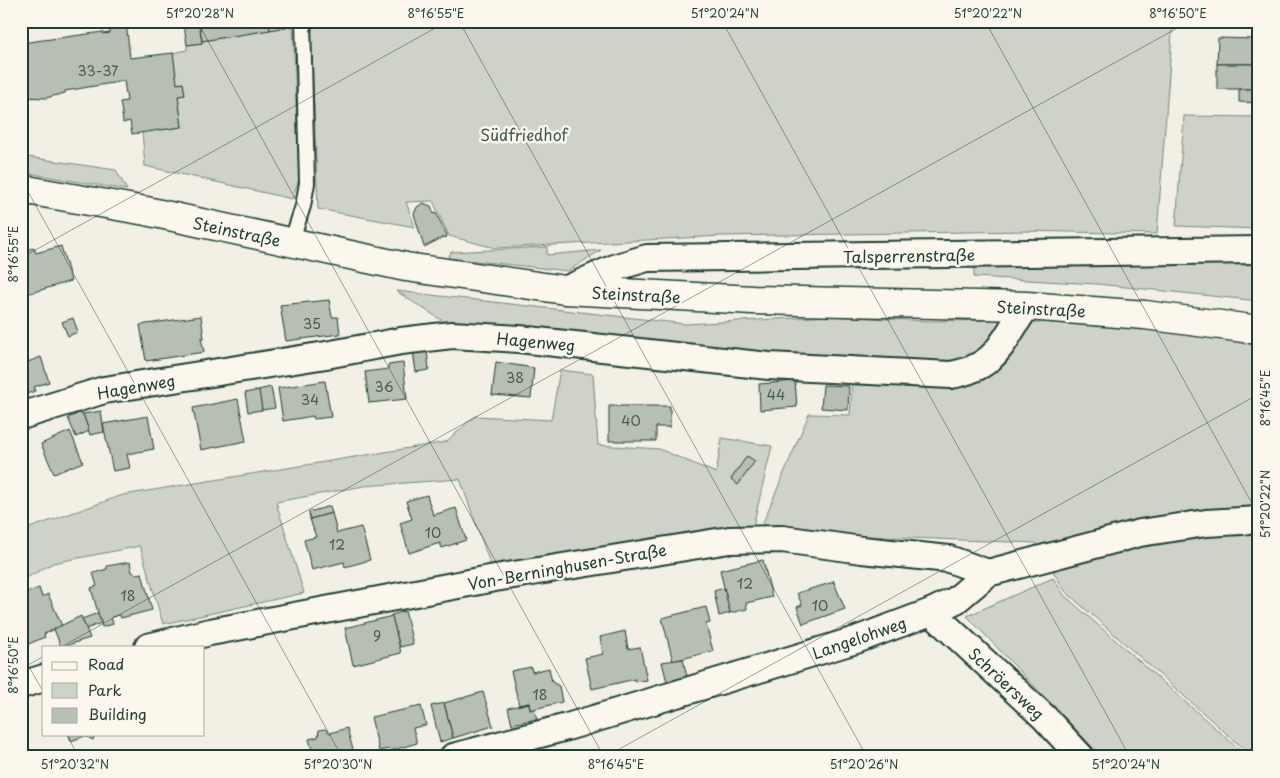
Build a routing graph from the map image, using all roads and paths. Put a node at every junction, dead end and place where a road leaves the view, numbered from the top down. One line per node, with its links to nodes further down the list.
1 (303, 21): 3 (lane)
2 (21, 189): 3 (main road, Steinstraße)
3 (290, 243): 5 (main road, Steinstraße)
4 (1259, 250): 5 (street, Talsperrenstraße)
5 (565, 290): 6 (main road, Steinstraße)
6 (1028, 306): 7 (main road, Steinstraße); 8 (street, Hagenweg)
7 (1259, 330)
8 (21, 416)
9 (1259, 520): 10 (street)
10 (988, 572): 11 (street, Langelohweg); 12 (street, Von-Berninghusen-Straße)
11 (931, 612): 15 (street, Langelohweg); 16 (street, Schröersweg)
12 (152, 646)
13 (42, 679): 14 (street)
14 (21, 685)
15 (453, 757)
16 (1081, 757)

